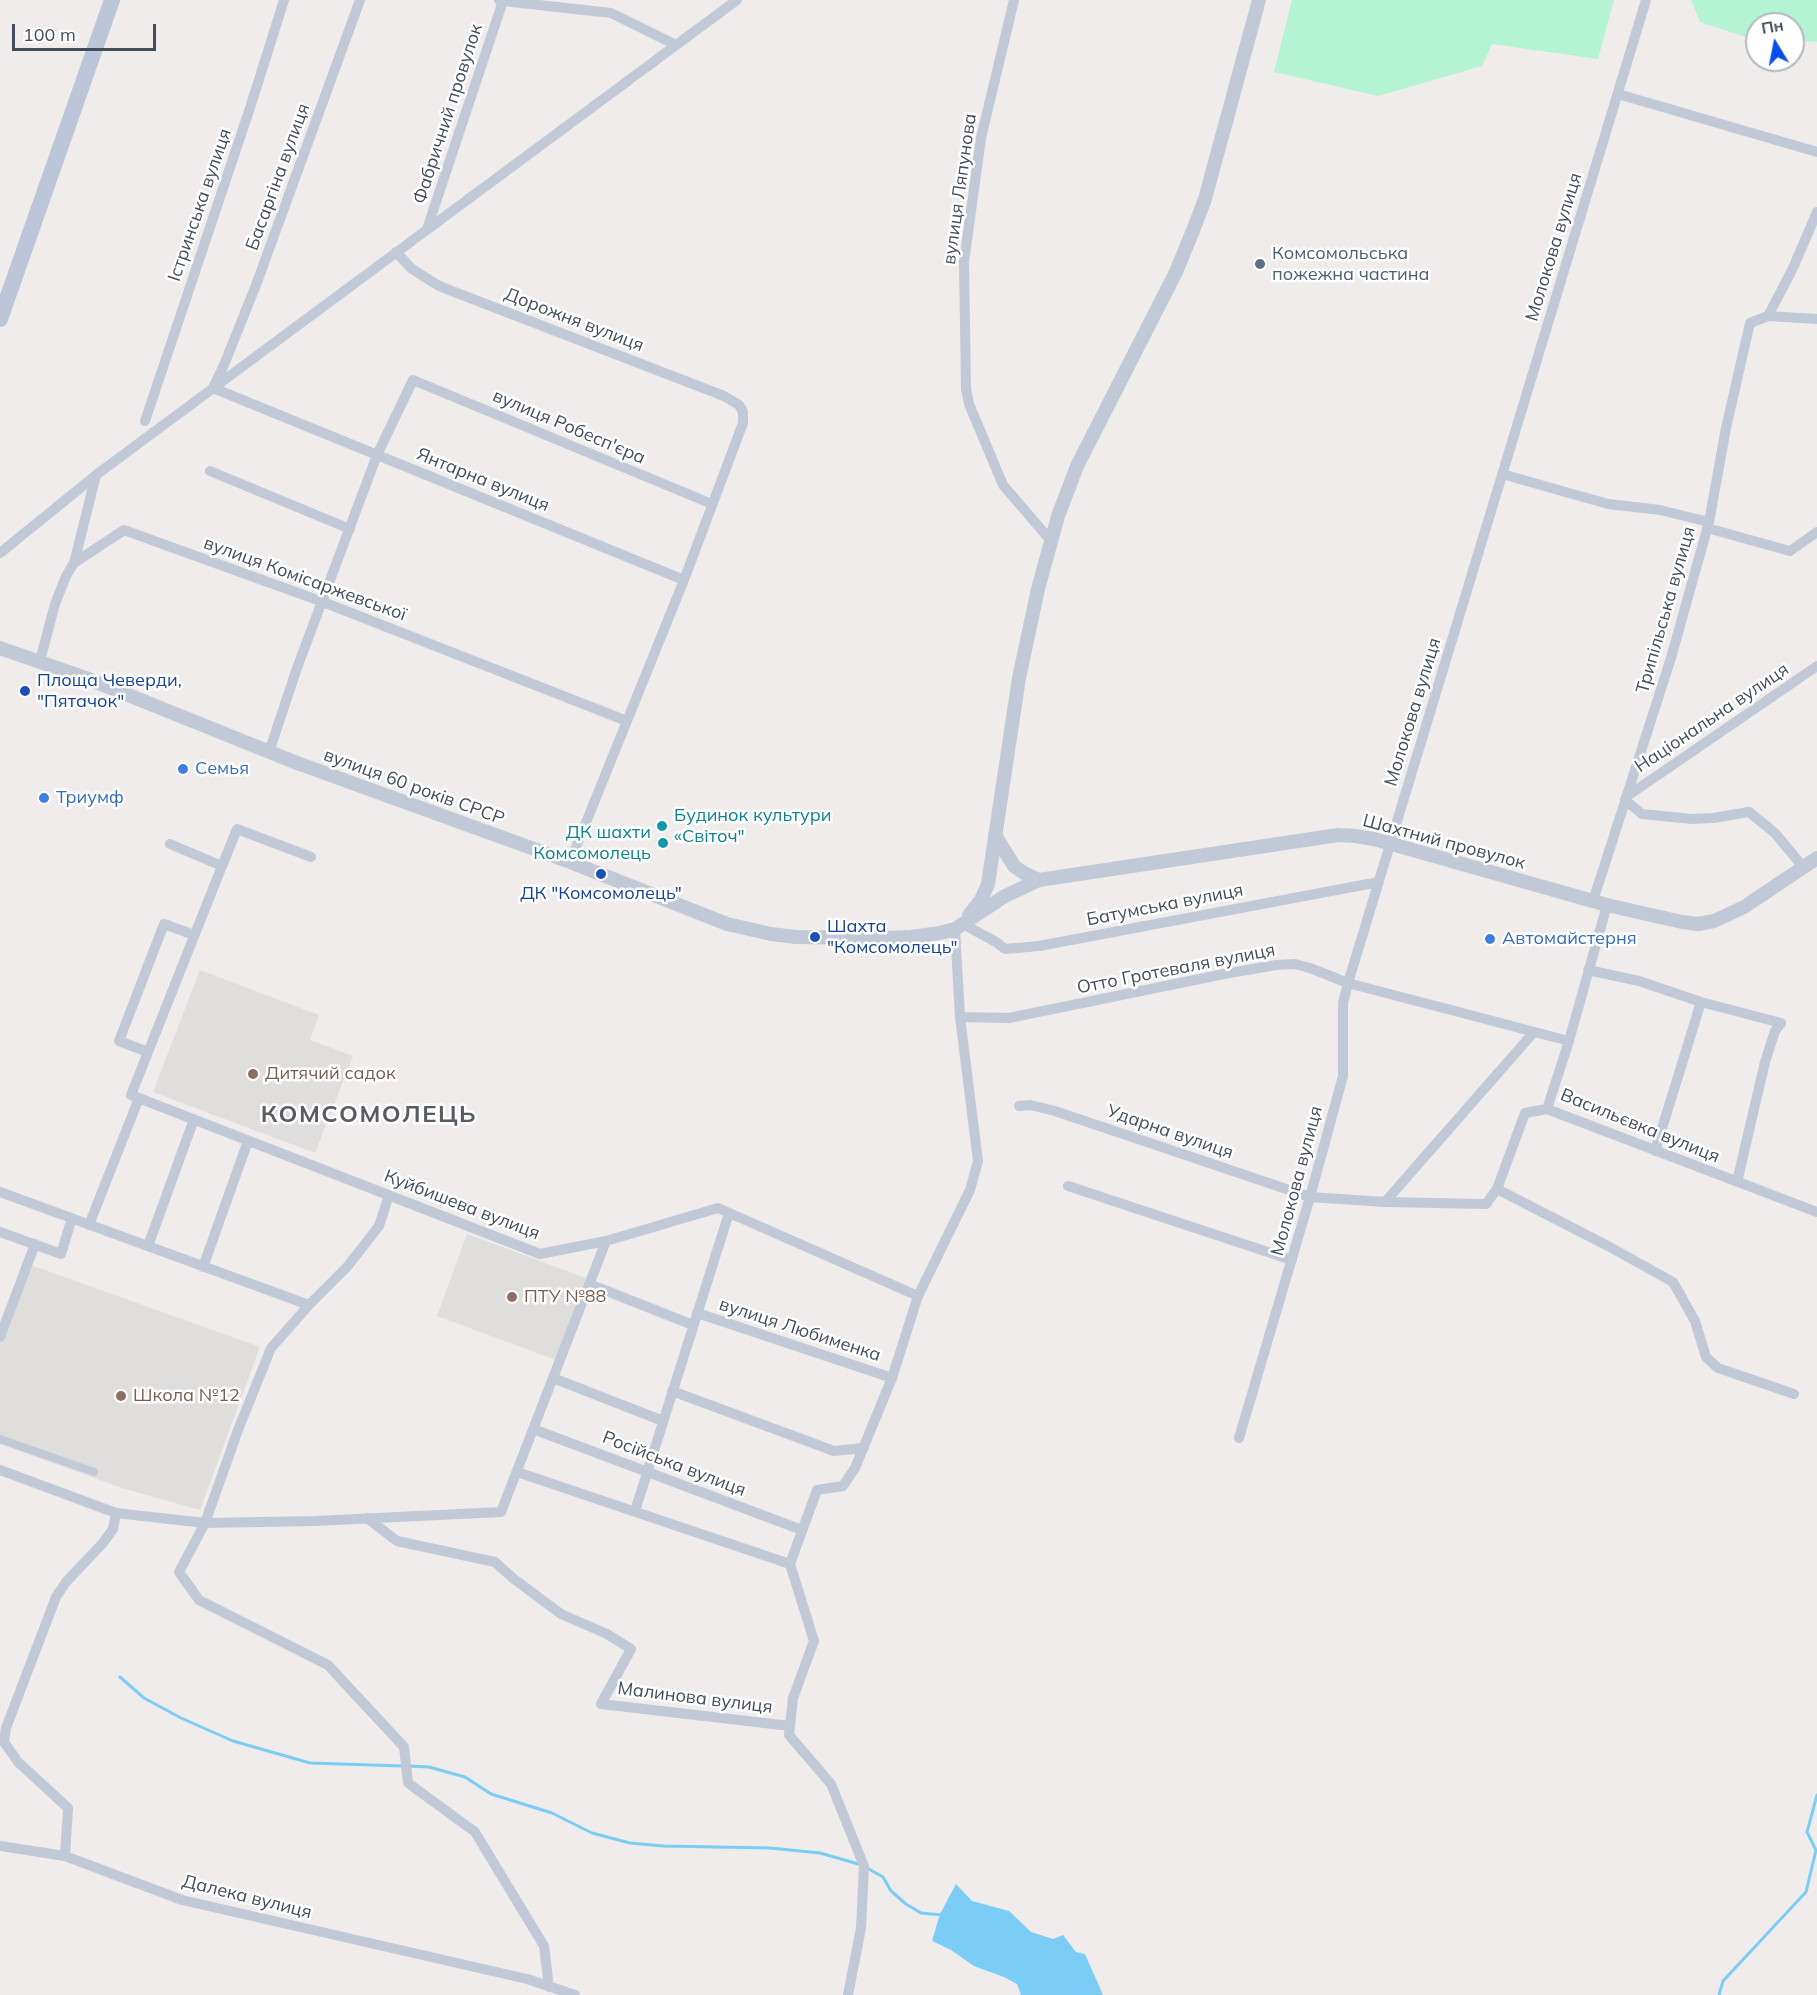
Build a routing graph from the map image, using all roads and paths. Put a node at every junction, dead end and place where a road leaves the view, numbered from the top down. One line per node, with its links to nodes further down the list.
1 (112, 0): 16 (main road)
2 (284, 0): 19 (street, Істринська вулиця)
3 (360, 0): 18 (street, Басаргіна вулиця)
4 (738, 0): 9 (street)
5 (1014, 0): 28 (street, вулиця Ляпунова)
6 (1259, 0): 28 (street)
7 (1646, 0): 10 (street, Молокова вулиця)
8 (501, 3): 9 (street); 13 (street, Фабричний провулок)
9 (676, 45): 13 (street)
10 (1618, 94): 11 (street); 22 (street, Молокова вулиця)
11 (1817, 152)
12 (1817, 212): 15 (street)
13 (427, 229): 14 (street)
14 (396, 252): 18 (street); 24 (street, Дорожня вулиця)
15 (1768, 316): 17 (street); 25 (street, Трипільська вулиця)
16 (0, 319)
17 (1817, 319)
18 (213, 388): 20 (street, Янтарна вулиця); 23 (street)
19 (145, 421)
20 (377, 455): 24 (street, вулиця Робесп'єра); 26 (street); 31 (street, Янтарна вулиця)
21 (210, 471): 26 (street)
22 (1502, 474): 25 (street); 40 (street, Молокова вулиця)
23 (96, 475): 29 (street); 30 (street)
24 (712, 504): 31 (street)
25 (1708, 525): 27 (street); 38 (street, Трипільська вулиця)
26 (350, 529): 32 (street)
27 (1817, 532)
28 (1051, 541): 39 (street)
29 (0, 553)
30 (74, 563): 32 (street, вулиця Комісаржевської); 34 (street, вулиця Комісаржевської)
31 (684, 580): 36 (street)
32 (323, 602): 36 (street, вулиця Комісаржевської); 37 (street)
33 (0, 648): 34 (street, вулиця 60 років СРСР)
34 (40, 661): 37 (street, вулиця 60 років СРСР)
35 (1817, 666): 38 (street, Національна вулиця)
36 (627, 721): 44 (street)
37 (269, 752): 44 (street, вулиця 60 років СРСР)
38 (1625, 798): 46 (street); 49 (street, Трипільська вулиця)
39 (995, 835): 47 (street); 51 (street)
40 (1390, 843): 47 (street, Шахтний провулок); 48 (street, Молокова вулиця); 49 (street, Шахтний провулок)
41 (170, 844): 45 (street)
42 (311, 857): 45 (street)
43 (1817, 858): 46 (street, Шахтний провулок)
44 (570, 862): 51 (street, вулиця 60 років СРСР)
45 (222, 866): 52 (street)
46 (1803, 867): 50 (street, Шахтний провулок)
47 (1039, 880): 51 (street, Шахтний провулок)
48 (1379, 882): 51 (street, Батумська вулиця); 54 (street, Молокова вулиця)
49 (1593, 901): 50 (street, Шахтний провулок)
50 (1607, 905): 53 (street, Васильєвка вулиця)
51 (959, 927): 56 (street)
52 (194, 934): 59 (street); 59 (street)
53 (1588, 970): 55 (street); 58 (street, Васильєвка вулиця)
54 (1348, 983): 56 (street, Отто Гротеваля вулиця); 57 (street, Отто Гротеваля вулиця); 71 (street, Молокова вулиця)
55 (1701, 1002): 65 (street); 66 (street)
56 (960, 1017): 84 (street)
57 (1534, 1032): 58 (street, Отто Гротеваля вулиця); 72 (street)
58 (1569, 1041): 62 (street, Васильєвка вулиця)
59 (148, 1052): 60 (street)
60 (135, 1097): 63 (street, Куйбишева вулиця); 76 (street)
61 (1019, 1106): 71 (street, Ударна вулиця)
62 (1547, 1109): 65 (street, Васильєвка вулиця); 68 (street)
63 (194, 1119): 64 (street, Куйбишева вулиця); 80 (street)
64 (248, 1140): 70 (street, Куйбишева вулиця); 82 (street)
65 (1654, 1151): 66 (street, Васильєвка вулиця)
66 (1737, 1182): 73 (street, Васильєвка вулиця)
67 (1068, 1186): 81 (street)
68 (1497, 1189): 72 (street, Ударна вулиця); 92 (street)
69 (0, 1192): 75 (street)
70 (389, 1195): 78 (street, Куйбишева вулиця); 85 (street)
71 (1310, 1197): 72 (street, Ударна вулиця); 81 (street, Молокова вулиця)
72 (1385, 1202)
73 (1817, 1212)
74 (729, 1213): 78 (street, Куйбишева вулиця); 84 (street, Куйбишева вулиця); 86 (street)
75 (72, 1218): 76 (street); 79 (street)
76 (89, 1225): 80 (street)
77 (0, 1232): 79 (street)
78 (606, 1241): 83 (street)
79 (35, 1244): 88 (street)
80 (148, 1246): 82 (street)
81 (1292, 1260): 95 (street, Молокова вулиця)
82 (203, 1267): 85 (street)
83 (590, 1284): 87 (street); 89 (street)
84 (918, 1296): 90 (street)
85 (309, 1305): 105 (street)
86 (697, 1313): 87 (street); 90 (street, вулиця Любименка)
87 (693, 1325): 91 (street)
88 (0, 1337)
89 (553, 1378): 93 (street); 94 (street)
90 (892, 1378): 97 (street)
91 (672, 1391): 93 (street); 97 (street)
92 (1794, 1394)
93 (663, 1421): 101 (street)
94 (533, 1429): 100 (street); 101 (street, Російська вулиця)
95 (1239, 1438)
96 (0, 1439): 99 (street)
97 (864, 1448): 106 (street)
98 (0, 1470): 103 (street)
99 (94, 1472)
100 (517, 1472): 102 (street); 104 (street)
101 (647, 1472): 102 (street); 106 (street, Російська вулиця)
102 (635, 1511): 107 (street)
103 (116, 1513): 105 (street); 109 (street)
104 (367, 1518): 105 (street); 108 (street, Малинова вулиця)
105 (205, 1523): 112 (street)
106 (802, 1530): 107 (street)
107 (790, 1564): 108 (street)
108 (790, 1726): 114 (street)
109 (3, 1727): 111 (street)
110 (0, 1846): 111 (street, Далека вулиця)
111 (65, 1856): 112 (street, Далека вулиця)
112 (549, 1987): 113 (street, Далека вулиця)
113 (575, 1995)
114 (848, 1995)

